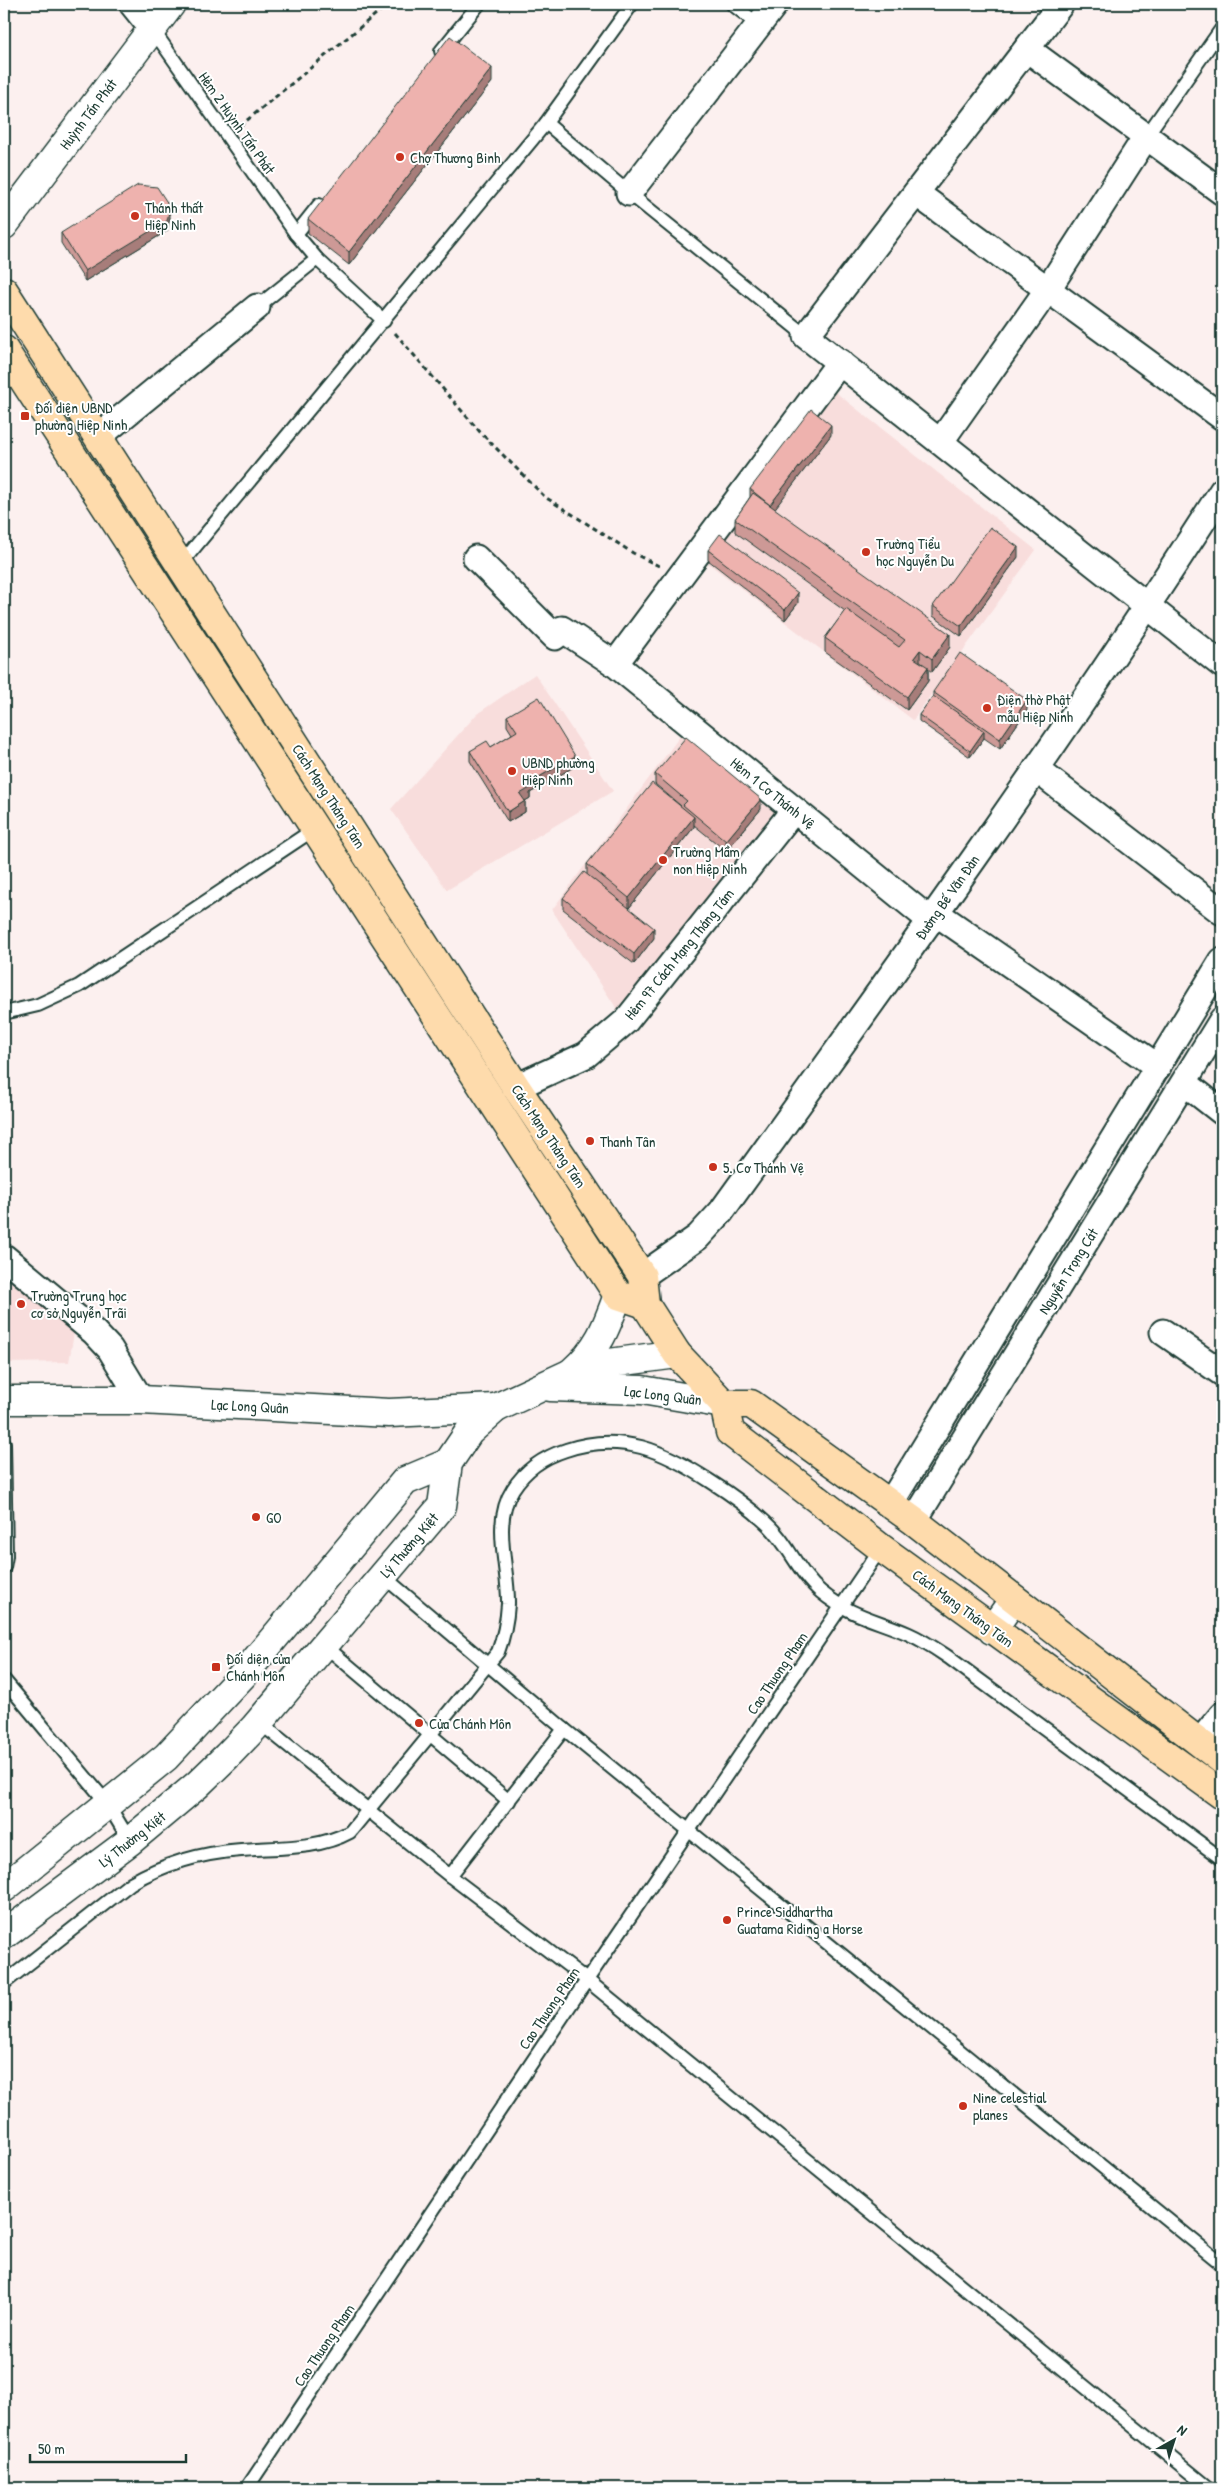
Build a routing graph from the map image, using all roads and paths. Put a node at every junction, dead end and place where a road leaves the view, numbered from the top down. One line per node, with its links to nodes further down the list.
1 (132, 4): 11 (street)
2 (171, 4): 11 (main road, Huỳnh Tấn Phát)
3 (479, 4): 13 (lane)
4 (632, 4): 14 (lane)
5 (732, 4): 9 (lane)
6 (775, 4): 9 (street)
7 (1061, 4): 12 (street)
8 (381, 10): 16 (path)
9 (758, 25): 19 (street)
10 (1222, 28): 15 (lane)
11 (152, 30): 16 (lane, Hẻm 2 Huỳnh Tấn Phát); 21 (main road, Huỳnh Tấn Phát)
12 (1027, 49): 15 (street); 18 (street)
13 (430, 65)
14 (546, 124): 19 (lane); 27 (lane)
15 (1147, 135): 17 (street); 24 (street)
16 (226, 138): 22 (lane, Hẻm 2 Huỳnh Tấn Phát)
17 (1222, 192)
18 (916, 193): 24 (street); 28 (street)
19 (629, 194): 28 (lane)
20 (327, 196): 22 (lane)
21 (4, 225)
22 (296, 234): 23 (lane, Hẻm 2 Huỳnh Tấn Phát)
23 (317, 259): 26 (lane); 27 (lane, Hẻm 2 Huỳnh Tấn Phát)
24 (1048, 289): 31 (street); 33 (street)
25 (4, 291): 32 (main road, Cách Mạng Tháng Tám)
26 (257, 308): 32 (street)
27 (384, 321): 36 (lane); 37 (path)
28 (806, 336): 30 (street)
29 (4, 350): 43 (main road, Cách Mạng Tháng Tám)
30 (840, 362): 33 (street); 37 (street)
31 (1222, 417)
32 (98, 437): 36 (main road, Cách Mạng Tháng Tám)
33 (941, 441): 38 (street)
34 (1222, 491): 38 (street, Đường Bế Văn Đàn)
35 (476, 558): 39 (street, Hẻm 1 Cơ Thánh Vệ)
36 (180, 566): 51 (main road, Cách Mạng Tháng Tám)
37 (680, 576): 39 (street)
38 (1148, 606): 40 (street); 41 (street, Đường Bế Văn Đàn)
39 (616, 664): 42 (street, Hẻm 1 Cơ Thánh Vệ)
40 (1222, 664)
41 (1036, 769): 44 (street); 45 (street, Đường Bế Văn Đàn)
42 (794, 810): 45 (street, Hẻm 1 Cơ Thánh Vệ); 51 (street, Hẻm 97 Cách Mạng Tháng Tám)
43 (316, 828): 47 (lane); 55 (main road, Cách Mạng Tháng Tám)
44 (1222, 912)
45 (934, 917): 49 (street, Hẻm 1 Cơ Thánh Vệ); 54 (street, Đường Bế Văn Đàn)
46 (1222, 961): 49 (street)
47 (4, 1013)
48 (1222, 1020): 50 (street, Nguyễn Trọng Cát)
49 (1158, 1067): 68 (street)
50 (1185, 1083): 52 (street); 68 (street, Nguyễn Trọng Cát)
51 (516, 1087): 54 (main road, Cách Mạng Tháng Tám)
52 (1222, 1112)
53 (4, 1257): 63 (street)
54 (642, 1276): 56 (main road, Cách Mạng Tháng Tám)
55 (618, 1295): 56 (main road); 60 (main road)
56 (644, 1304): 58 (main road, Cách Mạng Tháng Tám)
57 (1163, 1332): 59 (street)
58 (677, 1354): 60 (main road, Lạc Long Quân); 64 (main road, Cách Mạng Tháng Tám)
59 (1222, 1373)
60 (569, 1374): 61 (main road, Lạc Long Quân)
61 (541, 1387): 64 (main road, Lạc Long Quân); 65 (main road, Lạc Long Quân)
62 (4, 1400): 63 (main road, Lạc Long Quân)
63 (141, 1400): 65 (main road, Lạc Long Quân)
64 (724, 1404): 68 (main road); 69 (main road, Cách Mạng Tháng Tám)
65 (496, 1408): 67 (main road, Lạc Long Quân)
66 (4, 1443): 70 (lane)
67 (448, 1463): 71 (main road, Lý Thường Kiệt); 86 (main road)
68 (902, 1513): 69 (main road); 72 (main road)
69 (881, 1548): 73 (lane, Cao Thuong Pham); 74 (main road, Cách Mạng Tháng Tám)
70 (4, 1567)
71 (383, 1576): 75 (main road, Lý Thường Kiệt); 76 (lane)
72 (1014, 1599): 74 (main road); 82 (main road)
73 (842, 1606): 76 (lane); 88 (lane, Cao Thuong Pham); 90 (lane)
74 (992, 1630): 84 (main road, Cách Mạng Tháng Tám)
75 (324, 1644): 79 (main road, Lý Thường Kiệt); 81 (lane)
76 (488, 1664): 80 (lane); 81 (lane)
77 (4, 1680): 86 (lane)
78 (1222, 1714): 82 (street)
79 (259, 1722): 87 (lane); 89 (main road, Lý Thường Kiệt)
80 (564, 1730): 85 (lane); 88 (lane)
81 (431, 1735): 85 (lane); 87 (lane)
82 (1199, 1743): 83 (main road)
83 (1222, 1760)
84 (1222, 1795)
85 (509, 1801): 91 (lane)
86 (107, 1803): 89 (lane); 92 (main road)
87 (369, 1810): 91 (lane); 95 (lane)
88 (690, 1830): 94 (lane, Cao Thuong Pham); 96 (lane)
89 (130, 1841): 93 (main road, Lý Thường Kiệt)
90 (1222, 1859)
91 (450, 1876): 94 (lane)
92 (4, 1888)
93 (4, 1935)
94 (587, 1980): 97 (lane, Cao Thuong Pham); 98 (lane)
95 (4, 1983)
96 (1222, 2264)
97 (247, 2488)
98 (1209, 2488)

